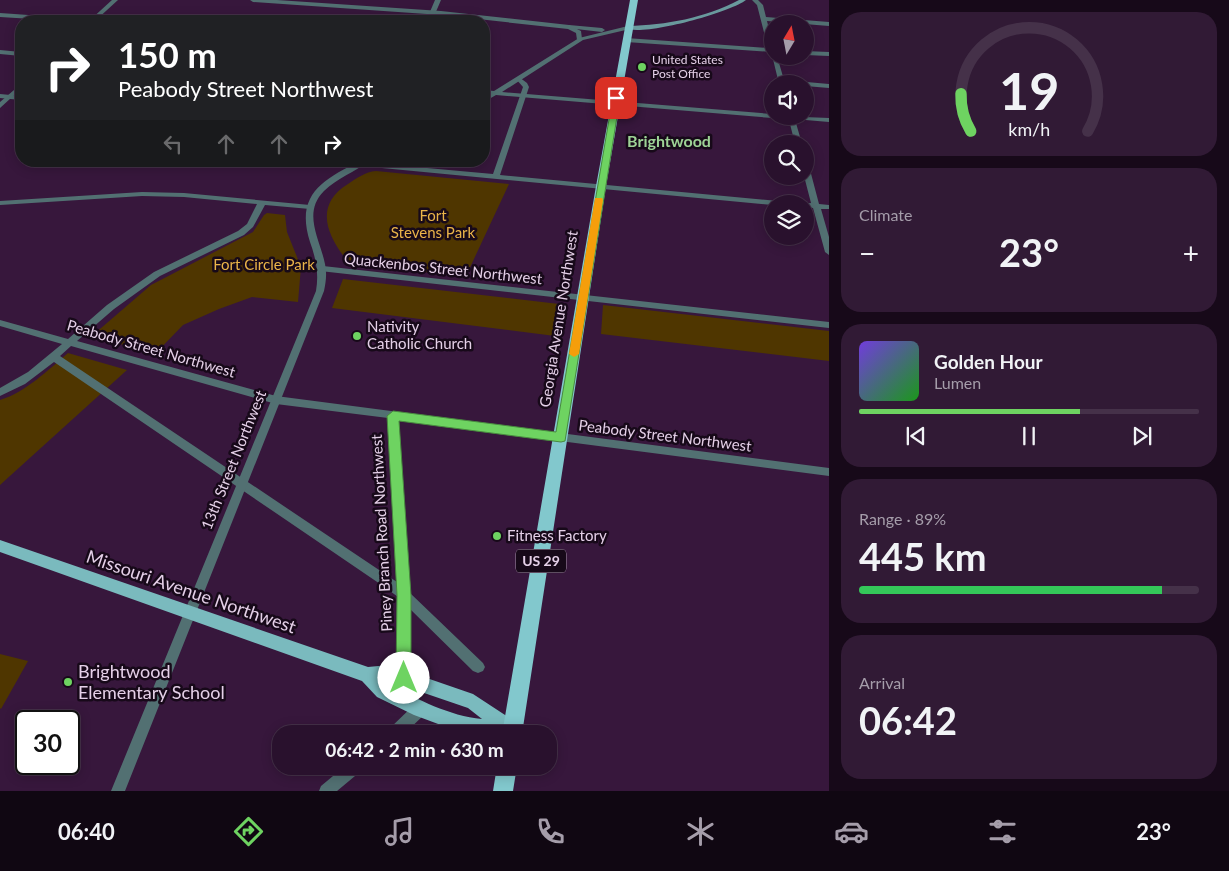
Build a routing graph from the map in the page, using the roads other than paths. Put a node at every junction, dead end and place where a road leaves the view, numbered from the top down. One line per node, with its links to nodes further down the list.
1 (115, 0): 11 (street)
2 (253, 0): 8 (street)
3 (438, 0): 8 (street)
4 (634, 0): 21 (highway, Georgia Avenue Northwest / US 29)
5 (729, 0): 9 (main road)
6 (743, 0): 15 (main road)
7 (755, 0): 17 (street)
8 (432, 12): 12 (street); 13 (street)
9 (694, 12): 15 (main road); 21 (main road)
10 (0, 15): 14 (street)
11 (99, 15)
12 (431, 15)
13 (459, 15)
14 (15, 16)
15 (702, 16): 21 (main road)
16 (490, 18): 20 (street)
17 (764, 19)
18 (814, 23): 19 (street)
19 (829, 24)
20 (568, 27): 22 (street); 23 (street)
21 (628, 28): 22 (street); 24 (highway, Georgia Avenue Northwest / US 29)
22 (613, 31): 23 (street)
23 (579, 40): 30 (street)
24 (626, 40): 25 (street); 41 (highway, Georgia Avenue Northwest / US 29)
25 (764, 49)
26 (0, 52): 27 (street)
27 (15, 53)
28 (814, 53): 29 (street)
29 (829, 54)
30 (519, 79): 35 (street); 36 (street)
31 (814, 85): 32 (street)
32 (829, 86)
33 (15, 92): 38 (street)
34 (490, 92): 35 (street)
35 (497, 93): 36 (street); 40 (street)
36 (524, 95): 41 (street); 48 (street)
37 (0, 96): 38 (street)
38 (10, 97): 39 (street); 42 (street)
39 (15, 97)
40 (490, 97)
41 (615, 103): 43 (street); 50 (highway, Georgia Avenue Northwest / US 29)
42 (0, 106)
43 (764, 115)
44 (814, 119): 45 (street)
45 (829, 120)
46 (354, 167): 55 (street)
47 (410, 167): 48 (street)
48 (496, 176): 50 (street)
49 (810, 185): 54 (street)
50 (601, 186): 51 (street); 59 (highway, Georgia Avenue Northwest / US 29)
51 (764, 202)
52 (0, 203): 53 (street)
53 (262, 203): 55 (street); 62 (street)
54 (816, 206): 56 (street); 57 (street)
55 (310, 207): 58 (street, 13th Street Northwest)
56 (829, 208)
57 (829, 252)
58 (322, 269): 59 (street, Quackenbos Street Northwest); 65 (street, 13th Street Northwest)
59 (583, 298): 61 (street, Quackenbos Street Northwest); 67 (highway, Georgia Avenue Northwest / US 29)
60 (0, 323): 62 (street, Peabody Street Northwest)
61 (829, 325)
62 (70, 342): 63 (street); 65 (street, Peabody Street Northwest)
63 (54, 357): 64 (street); 69 (street)
64 (0, 392)
65 (276, 400): 66 (street, Peabody Street Northwest); 69 (street, 13th Street Northwest)
66 (393, 416): 67 (street, Peabody Street Northwest); 71 (street, Piney Branch Road Northwest)
67 (561, 438): 68 (street, Peabody Street Northwest); 80 (highway, Georgia Avenue Northwest / US 29)
68 (829, 472)
69 (242, 483): 71 (street); 72 (street, 13th Street Northwest)
70 (0, 546): 72 (main road, Missouri Avenue Northwest)
71 (404, 595): 73 (street); 75 (street, Piney Branch Road Northwest)
72 (190, 614): 74 (main road, Missouri Avenue Northwest); 83 (street, 13th Street Northwest)
73 (478, 667)
74 (368, 674): 75 (main road, Missouri Avenue Northwest); 76 (main road, Missouri Avenue Northwest)
75 (404, 678): 79 (main road, Missouri Avenue Northwest)
76 (420, 709): 77 (street); 78 (main road, Missouri Avenue Northwest)
77 (403, 725)
78 (464, 725)
79 (503, 725)
80 (513, 725)
81 (345, 775): 84 (street)
82 (505, 775): 85 (highway)
83 (118, 791)
84 (326, 791)
85 (502, 791)

